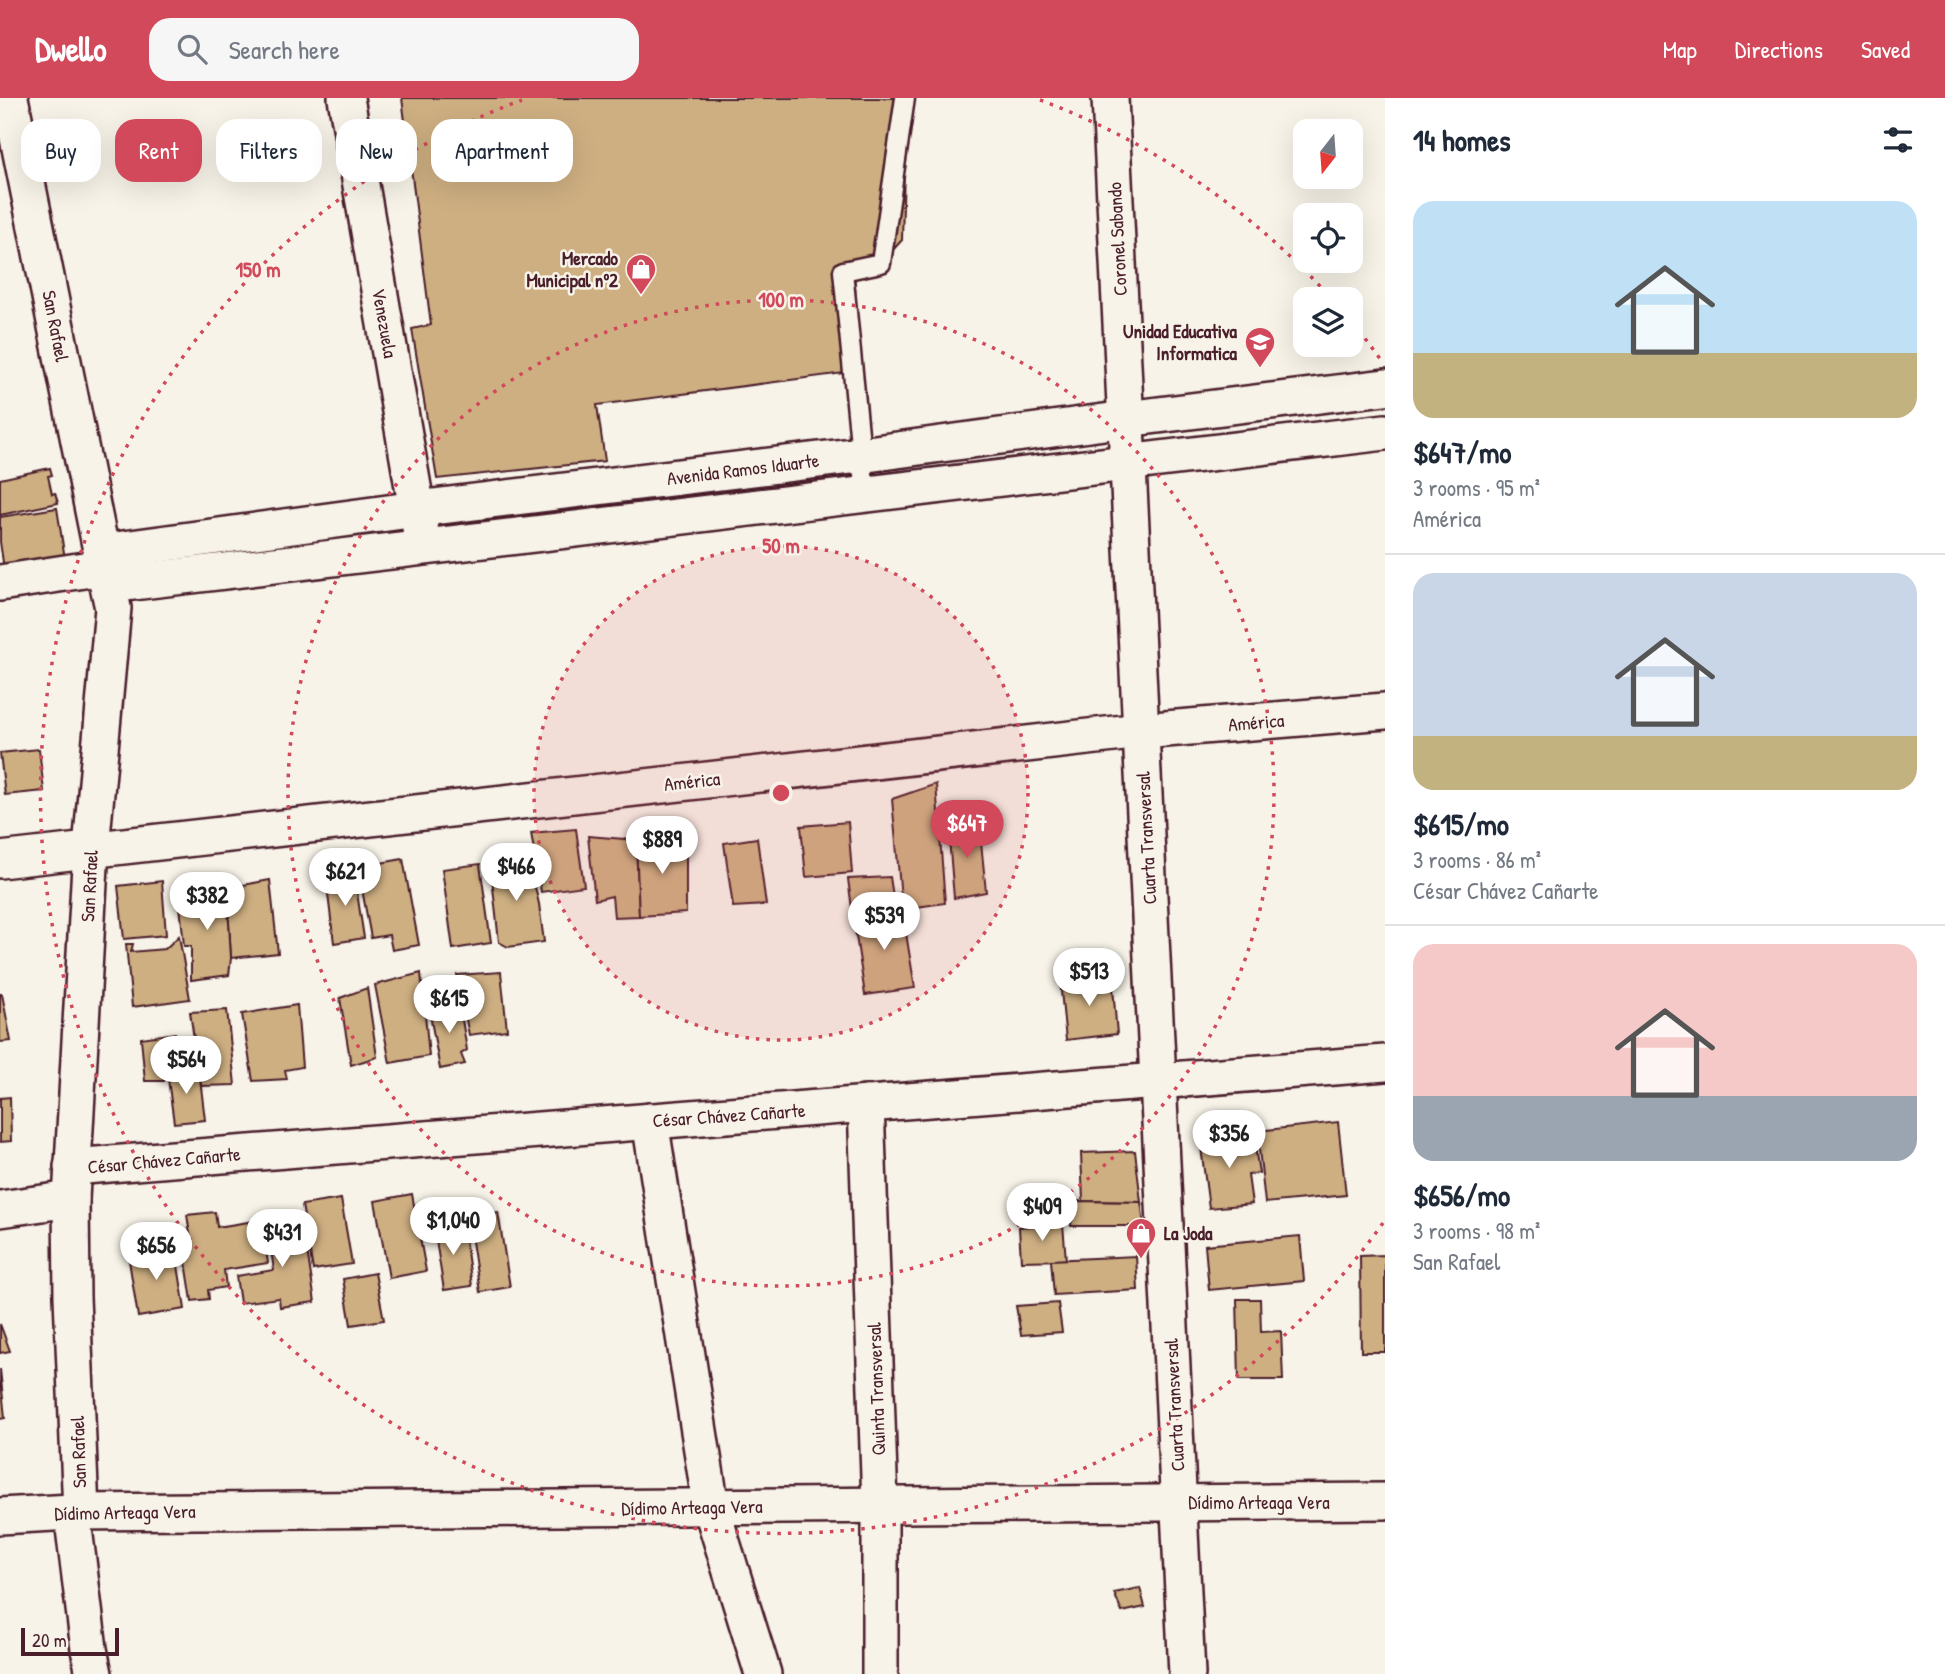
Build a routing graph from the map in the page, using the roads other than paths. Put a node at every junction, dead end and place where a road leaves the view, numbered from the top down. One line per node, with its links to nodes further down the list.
1 (10, 98): 13 (street, San Rafael)
2 (346, 98): 11 (street, Venezuela)
3 (905, 98): 8 (lane)
4 (1111, 98): 6 (street, Coronel Sabando)
5 (1385, 387): 6 (street, Avenida Ramos Iduarte)
6 (1126, 419): 8 (street, Avenida Ramos Iduarte); 9 (street, Coronel Sabando)
7 (1385, 432): 9 (street, Avenida Ramos Iduarte)
8 (860, 455): 10 (lane); 11 (street, Avenida Ramos Iduarte)
9 (1128, 464): 10 (street, Avenida Ramos Iduarte); 16 (street, Cuarta Transversal)
10 (865, 494): 12 (street, Avenida Ramos Iduarte)
11 (417, 509): 12 (street, Venezuela); 13 (street, Avenida Ramos Iduarte)
12 (423, 547): 13 (street, Avenida Ramos Iduarte)
13 (104, 568): 14 (street, Avenida Ramos Iduarte); 17 (street, San Rafael)
14 (0, 583)
15 (1385, 711): 16 (street, América)
16 (1141, 731): 17 (street, América); 20 (street, Cuarta Transversal)
17 (91, 848): 18 (street, América); 23 (street, San Rafael)
18 (0, 860)
19 (1385, 1063): 20 (street, César Chávez Cañarte)
20 (1158, 1080): 21 (street, César Chávez Cañarte); 26 (street, Cuarta Transversal)
21 (866, 1104): 22 (street, César Chávez Cañarte); 27 (street, Quinta Transversal)
22 (650, 1121): 23 (street, César Chávez Cañarte); 28 (street)
23 (72, 1183): 24 (street, César Chávez Cañarte); 29 (street, San Rafael)
24 (0, 1209)
25 (1385, 1501): 26 (street, Dídimo Arteaga Vera)
26 (1179, 1503): 27 (street, Dídimo Arteaga Vera); 34 (street, Cuarta Transversal)
27 (880, 1505): 28 (street, Dídimo Arteaga Vera); 33 (street, Quinta Transversal)
28 (710, 1507): 29 (street, Dídimo Arteaga Vera); 32 (street)
29 (76, 1512): 30 (street, Dídimo Arteaga Vera); 31 (street, San Rafael)
30 (0, 1517)
31 (94, 1674)
32 (762, 1674)
33 (880, 1674)
34 (1187, 1674)

